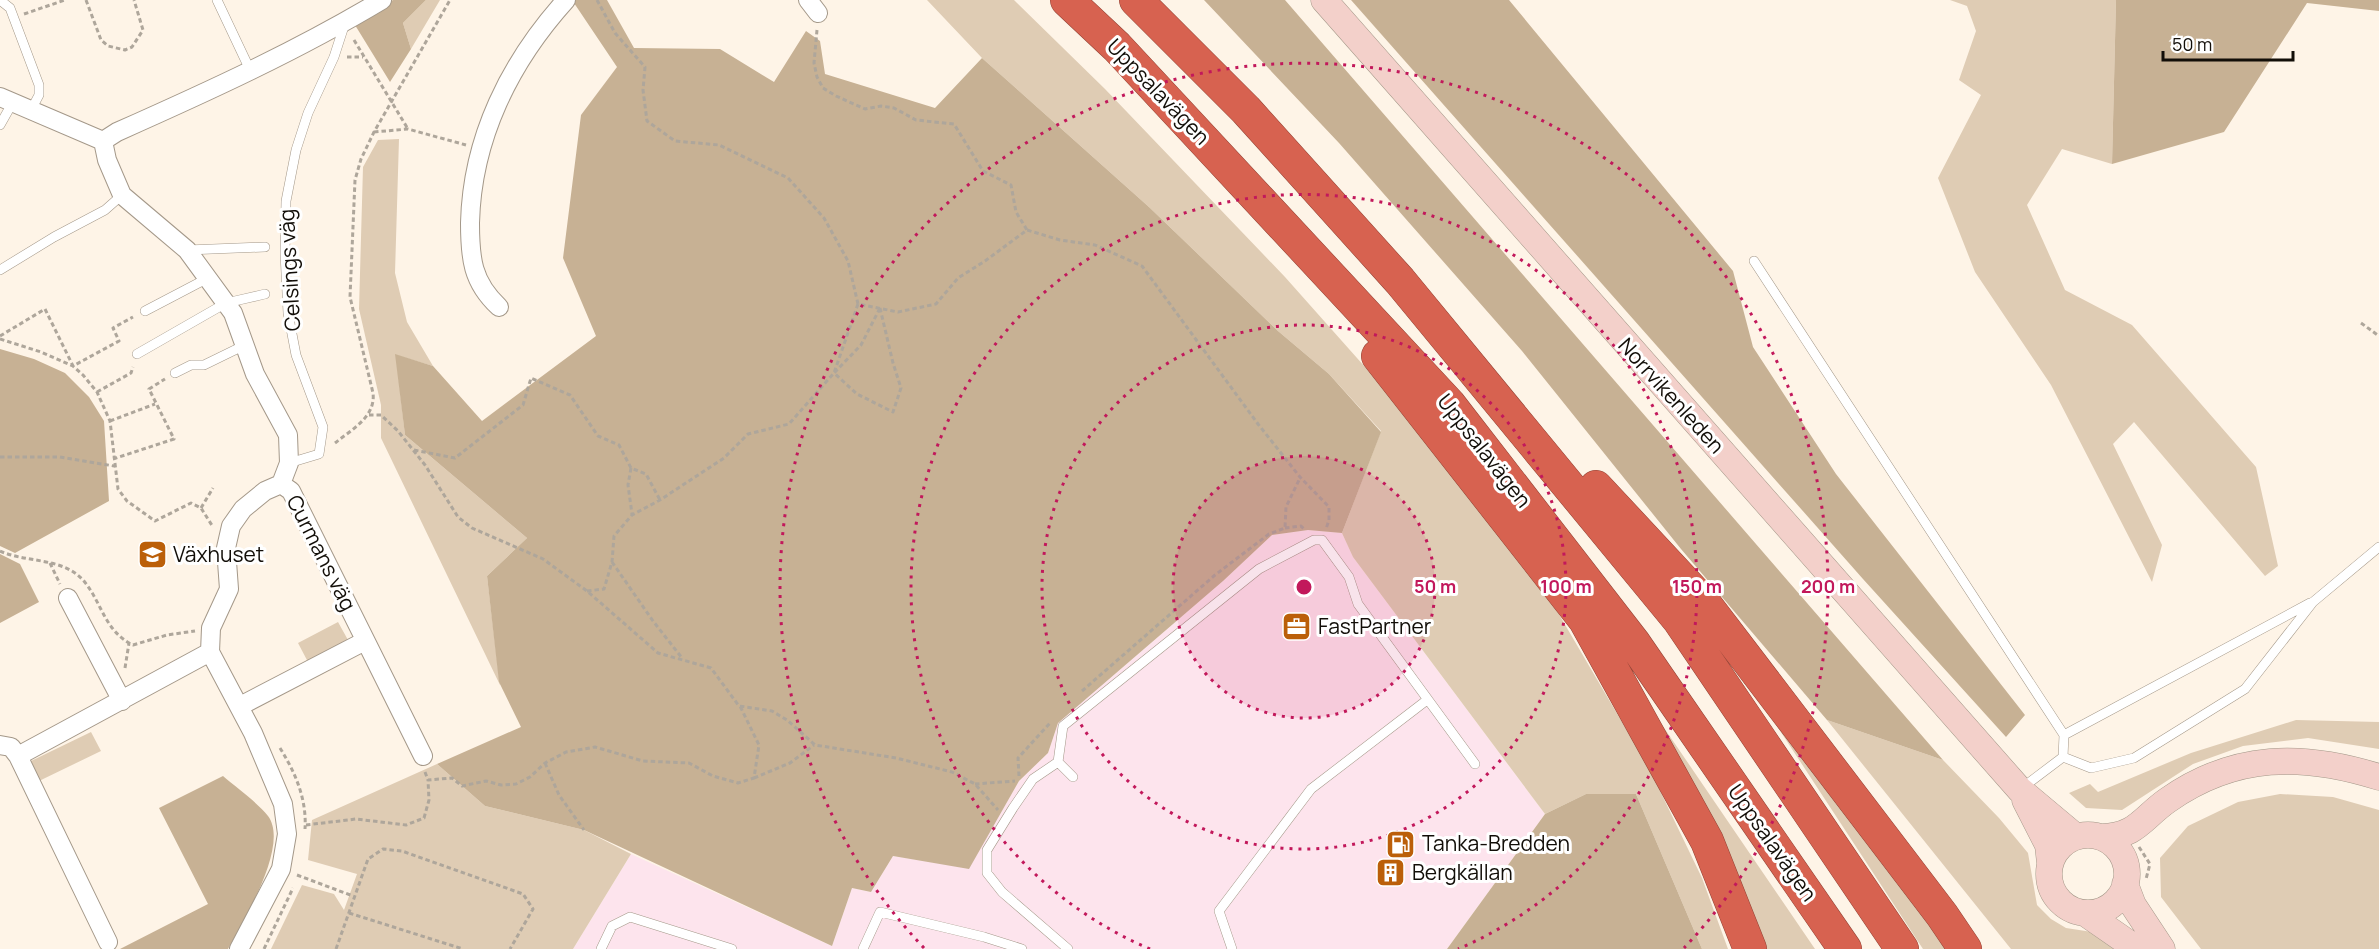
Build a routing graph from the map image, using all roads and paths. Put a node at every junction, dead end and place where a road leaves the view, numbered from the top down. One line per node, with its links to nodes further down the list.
1 (0, 0): 14 (lane)
2 (65, 0): 14 (path)
3 (86, 0): 4 (path)
4 (134, 0)
5 (217, 0): 16 (lane)
6 (382, 0): 15 (street)
7 (450, 0): 18 (path)
8 (566, 0): 24 (street)
9 (597, 0): 36 (path)
10 (1067, 0): 25 (highway, Uppsalavägen)
11 (1136, 0): 33 (highway, Uppsalavägen)
12 (1324, 0): 98 (main road, Norrvikenleden)
13 (813, 7): 27 (path)
14 (14, 17): 19 (lane)
15 (345, 22): 16 (street); 18 (path); 53 (lane, Celsings väg)
16 (251, 72): 23 (street)
17 (7, 99): 19 (street); 20 (lane)
18 (391, 100): 21 (path); 22 (path)
19 (31, 110): 23 (street)
20 (0, 124)
21 (408, 129): 22 (path); 24 (path)
22 (374, 132): 50 (path)
23 (103, 141): 26 (street)
24 (480, 149): 37 (street)
25 (1238, 177): 122 (highway); 123 (highway, Uppsalavägen)
26 (122, 195): 29 (street); 31 (lane)
27 (1026, 230): 38 (path); 59 (path)
28 (265, 248): 29 (lane)
29 (187, 250): 32 (street)
30 (1754, 261): 84 (lane)
31 (0, 270)
32 (207, 278): 35 (street); 39 (lane)
33 (1400, 281): 124 (highway, Uppsalavägen); 125 (highway)
34 (266, 294): 35 (lane)
35 (226, 303): 43 (street); 44 (lane)
36 (858, 304): 38 (path); 47 (path)
37 (499, 307)
38 (880, 308): 47 (path); 47 (path)
39 (145, 311): 45 (path)
40 (2361, 323): 41 (path)
41 (2379, 336)
42 (0, 338): 45 (path); 45 (path)
43 (245, 345): 46 (lane); 56 (street)
44 (137, 354): 48 (path)
45 (74, 366): 48 (path)
46 (175, 373): 49 (path)
47 (834, 373): 62 (path)
48 (97, 392): 51 (path)
49 (155, 404): 51 (path); 55 (path)
50 (369, 415): 52 (path); 53 (path)
51 (110, 421): 55 (path)
52 (413, 450): 58 (path); 71 (path)
53 (319, 454): 56 (lane)
54 (0, 457): 57 (path)
55 (113, 459): 57 (path)
56 (289, 463): 60 (street)
57 (114, 466): 63 (path)
58 (632, 468): 62 (path); 64 (path)
59 (1300, 477): 65 (path); 78 (path)
60 (281, 484): 67 (street, Curmans väg); 75 (street, Curmans väg)
61 (213, 488): 63 (path)
62 (660, 500): 64 (path)
63 (201, 508): 67 (path)
64 (632, 514): 69 (path)
65 (1322, 540): 79 (lane); 90 (lane)
66 (2379, 547): 73 (lane)
67 (226, 548): 74 (street, Curmans väg)
68 (0, 551): 70 (path)
69 (612, 562): 71 (path); 77 (path)
70 (50, 563): 72 (path); 74 (path)
71 (587, 591): 77 (path)
72 (68, 598): 80 (street)
73 (2313, 602): 84 (lane); 89 (lane)
74 (211, 628): 76 (street, Curmans väg)
75 (364, 640): 81 (street); 88 (street, Curmans väg)
76 (210, 651): 80 (street); 81 (street)
77 (683, 660): 82 (path)
78 (1081, 693)
79 (1427, 700): 92 (lane); 121 (lane)
80 (122, 701): 87 (street)
81 (240, 706): 106 (street)
82 (739, 706): 85 (path); 95 (path)
83 (1052, 720): 97 (path)
84 (2064, 735): 89 (lane)
85 (814, 745): 95 (path); 97 (path)
86 (0, 746): 87 (street)
87 (18, 756): 111 (street)
88 (423, 756): 96 (path)
89 (2063, 757): 98 (lane)
90 (1058, 762): 93 (lane); 100 (lane)
91 (545, 763): 95 (path); 96 (path); 102 (path)
92 (1475, 764)
93 (1073, 777)
94 (2379, 777): 99 (main road)
95 (754, 778)
96 (428, 780): 101 (path)
97 (975, 783): 100 (path)
98 (2020, 790): 103 (main road, Norrvikenleden); 105 (main road, Norrvikenleden)
99 (2168, 800): 104 (main road); 107 (main road)
100 (1007, 817): 120 (lane)
101 (306, 825)
102 (584, 830)
103 (2075, 836): 104 (main road); 105 (main road)
104 (2102, 837): 107 (main road)
105 (2050, 863): 110 (main road)
106 (281, 869): 108 (path); 112 (street)
107 (2126, 877): 110 (main road); 127 (main road)
108 (353, 896): 109 (path); 115 (path)
109 (349, 913): 113 (path); 114 (path)
110 (2085, 913): 126 (main road)
111 (108, 942)
112 (239, 949)
113 (336, 949)
114 (463, 949)
115 (510, 949)
116 (601, 949): 117 (lane)
117 (732, 949)
118 (863, 949): 119 (lane)
119 (1022, 949)
120 (1068, 949)
121 (1232, 949)
122 (1750, 949)
123 (1845, 949)
124 (1902, 949)
125 (1965, 949)
126 (2137, 949)
127 (2162, 949)

